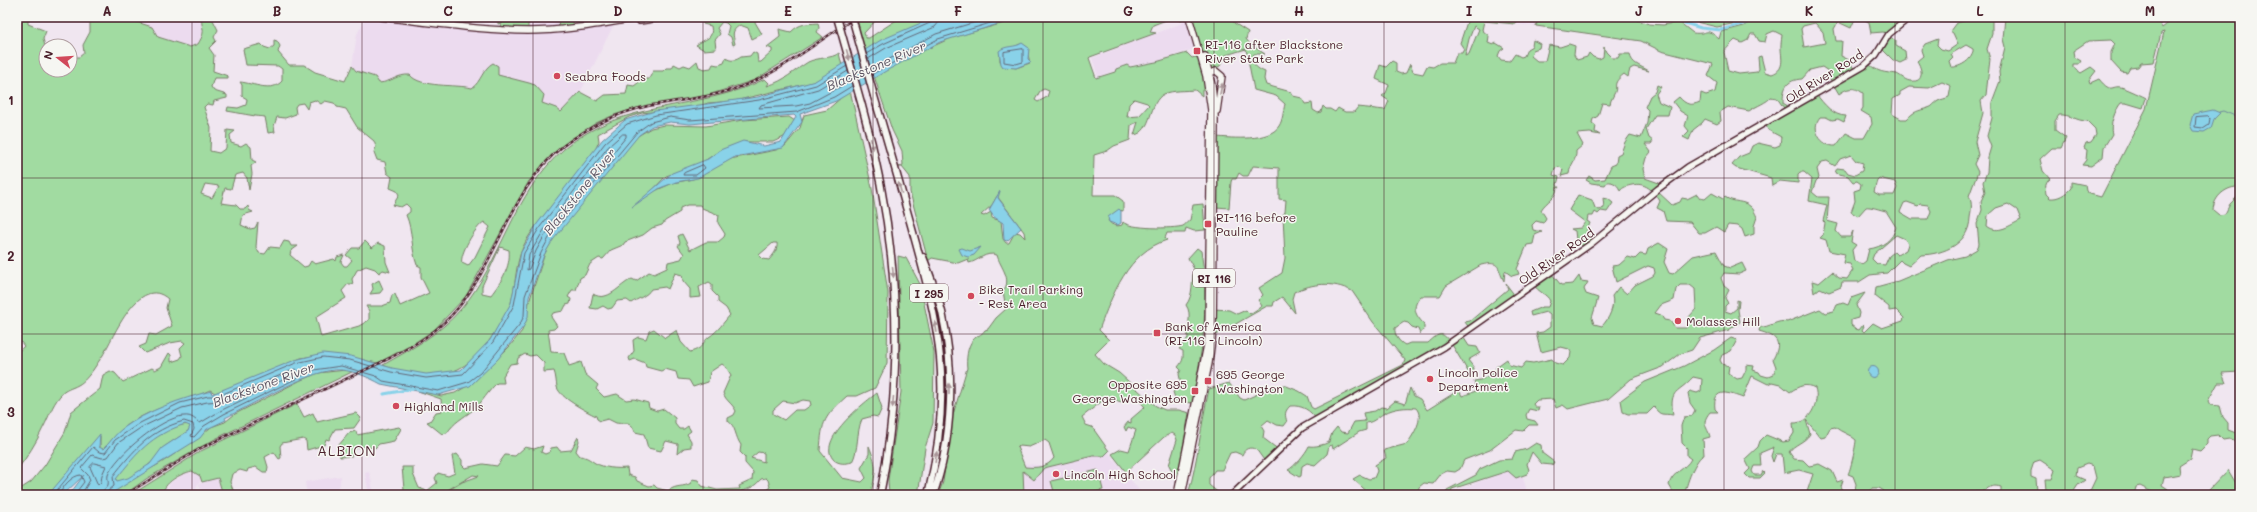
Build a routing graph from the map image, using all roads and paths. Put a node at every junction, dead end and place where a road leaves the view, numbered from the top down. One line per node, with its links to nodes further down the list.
1 (381, 17): 8 (main road)
2 (643, 17): 8 (main road)
3 (665, 17): 8 (main road)
4 (837, 17): 13 (highway, I 295, one-way to 13, bridge)
5 (852, 17): 12 (highway, I 295, one-way to 5, bridge)
6 (1189, 17): 9 (main road, RI 116)
7 (1910, 17): 18 (main road, Old River Road)
8 (500, 30)
9 (1208, 74): 10 (main road, RI 116); 10 (main road, one-way to 9); 11 (main road, RI 116)
10 (1215, 121): 11 (main road, RI 116)
11 (1212, 193): 16 (main road, RI 116); 17 (main road, RI 116)
12 (905, 205): 14 (highway, I 295, one-way to 12); 15 (highway, one-way to 12)
13 (880, 495)
14 (928, 495)
15 (933, 495)
16 (1177, 495)
17 (1182, 495)
18 (1232, 495)

